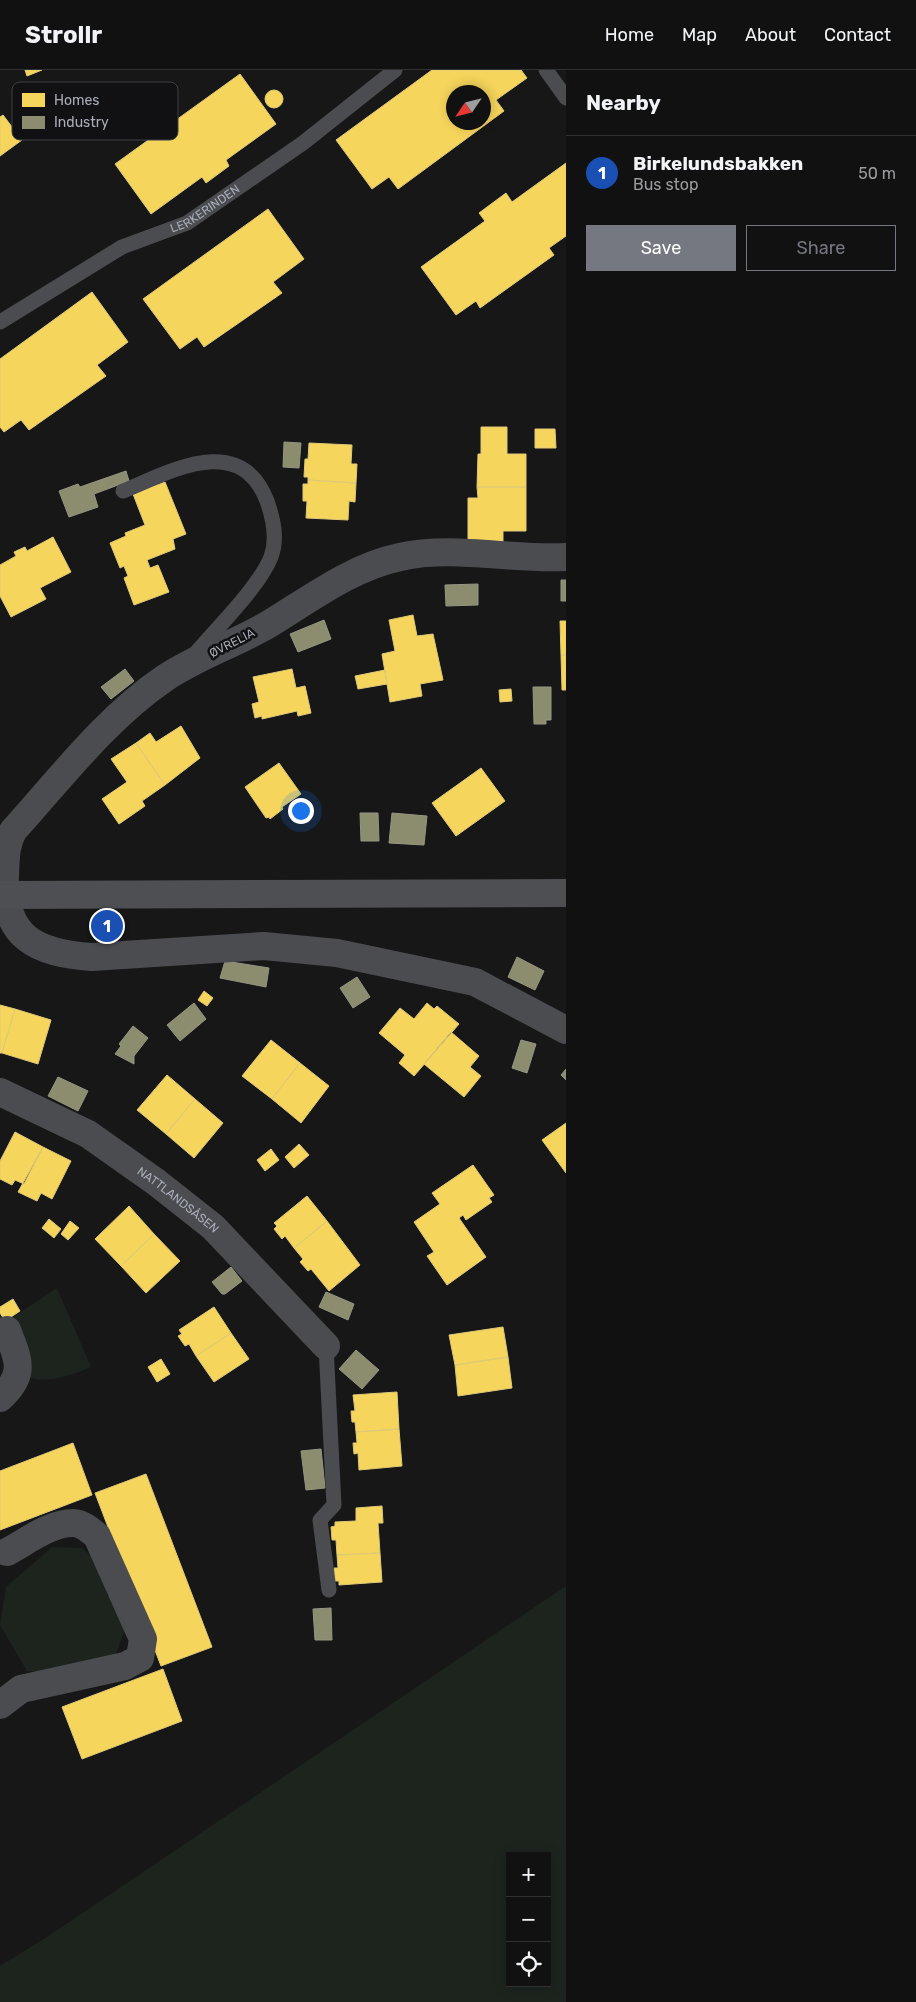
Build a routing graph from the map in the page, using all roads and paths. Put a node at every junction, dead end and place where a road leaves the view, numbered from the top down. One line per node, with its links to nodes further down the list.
1 (395, 70): 4 (lane, LERKERINDEN)
2 (546, 70): 3 (lane)
3 (566, 98)
4 (0, 322)
5 (123, 491): 7 (lane)
6 (566, 558): 7 (street, ØVRELIA)
7 (186, 664): 9 (street, ØVRELIA)
8 (566, 894): 9 (main road)
9 (2, 895): 10 (street, ØVRELIA)
10 (566, 1030)
11 (0, 1092): 13 (street, NATTLANDSÅSEN)
12 (7, 1330): 14 (street)
13 (326, 1346): 16 (lane)
14 (0, 1398)
15 (7, 1552): 17 (street)
16 (328, 1590)
17 (0, 1705)

